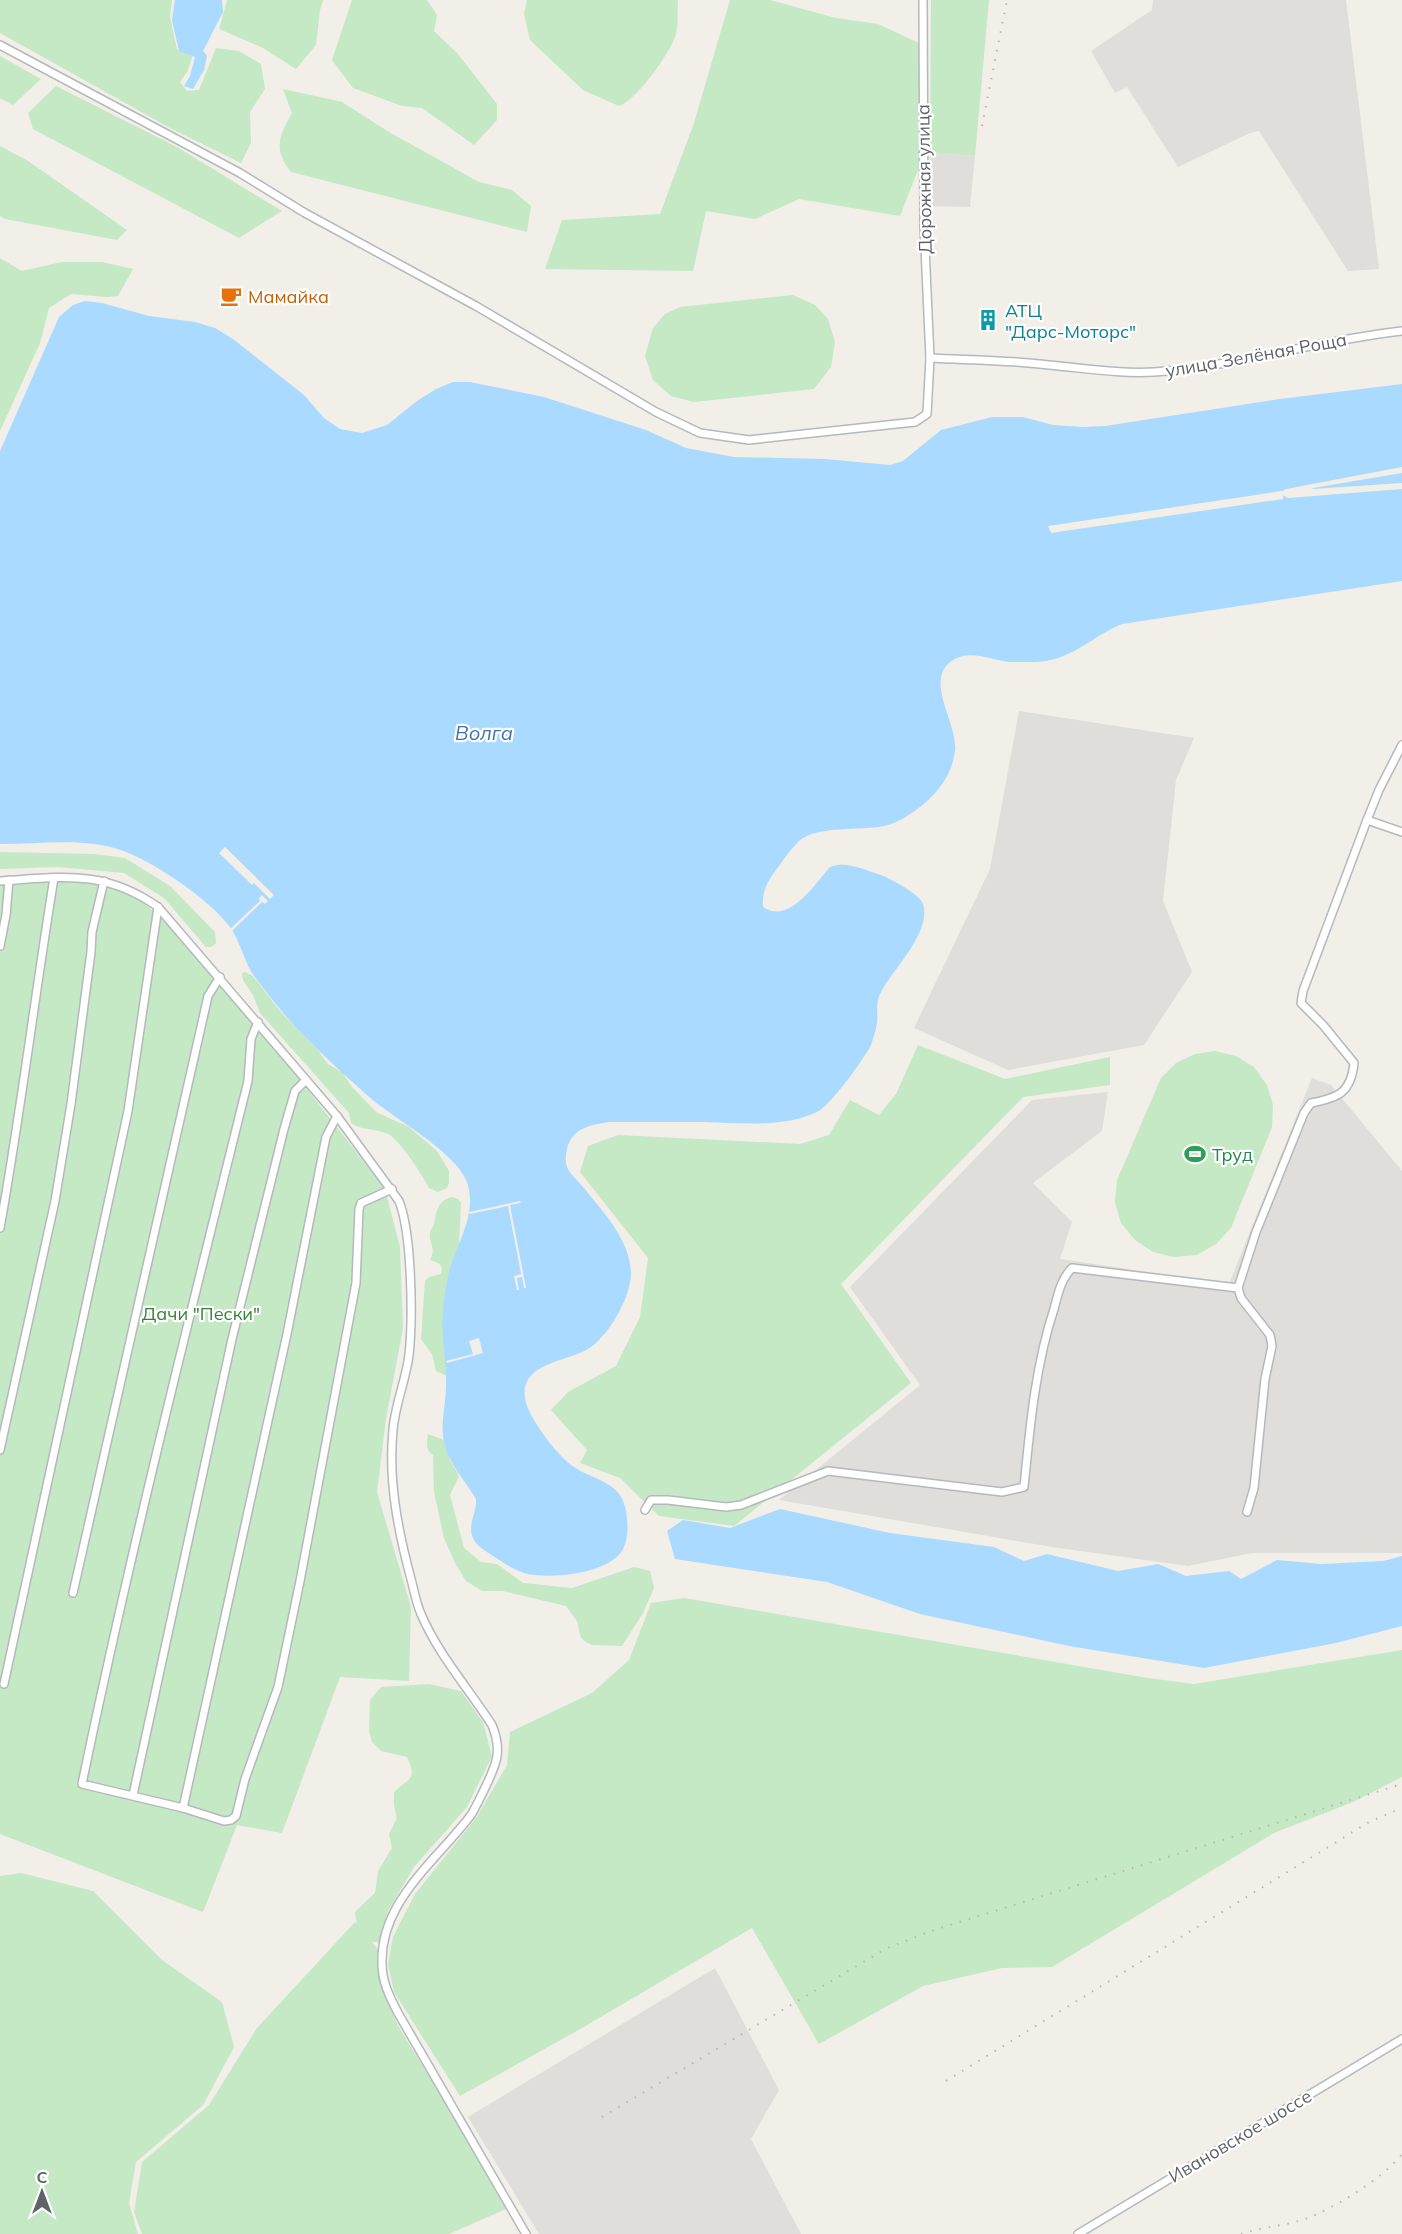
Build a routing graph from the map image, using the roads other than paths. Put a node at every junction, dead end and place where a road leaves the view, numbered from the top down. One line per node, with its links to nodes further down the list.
1 (923, 0): 4 (street, Дорожная улица)
2 (0, 45): 4 (street, Дорожная улица)
3 (1402, 331): 4 (street, улица Зелёная Роща)
4 (930, 358)
5 (1402, 745): 6 (street)
6 (1367, 820): 7 (street); 20 (street)
7 (1402, 831)
8 (54, 878): 9 (street); 11 (street); 19 (street)
9 (9, 880): 10 (street); 13 (street)
10 (0, 881)
11 (104, 881): 12 (street); 21 (street)
12 (158, 907): 14 (street); 25 (street)
13 (0, 946)
14 (220, 977): 15 (street); 24 (street)
15 (258, 1022): 16 (street); 26 (street)
16 (306, 1080): 17 (street); 26 (street)
17 (337, 1116): 18 (street); 27 (street)
18 (392, 1189): 27 (street); 29 (street)
19 (0, 1228)
20 (1238, 1288): 22 (street); 23 (street)
21 (0, 1450)
22 (645, 1510)
23 (1247, 1512)
24 (73, 1593)
25 (4, 1684)
26 (134, 1795): 27 (street)
27 (183, 1808)
28 (1402, 2039): 30 (street, Ивановское шоссе)
29 (526, 2234)
30 (1078, 2234)

